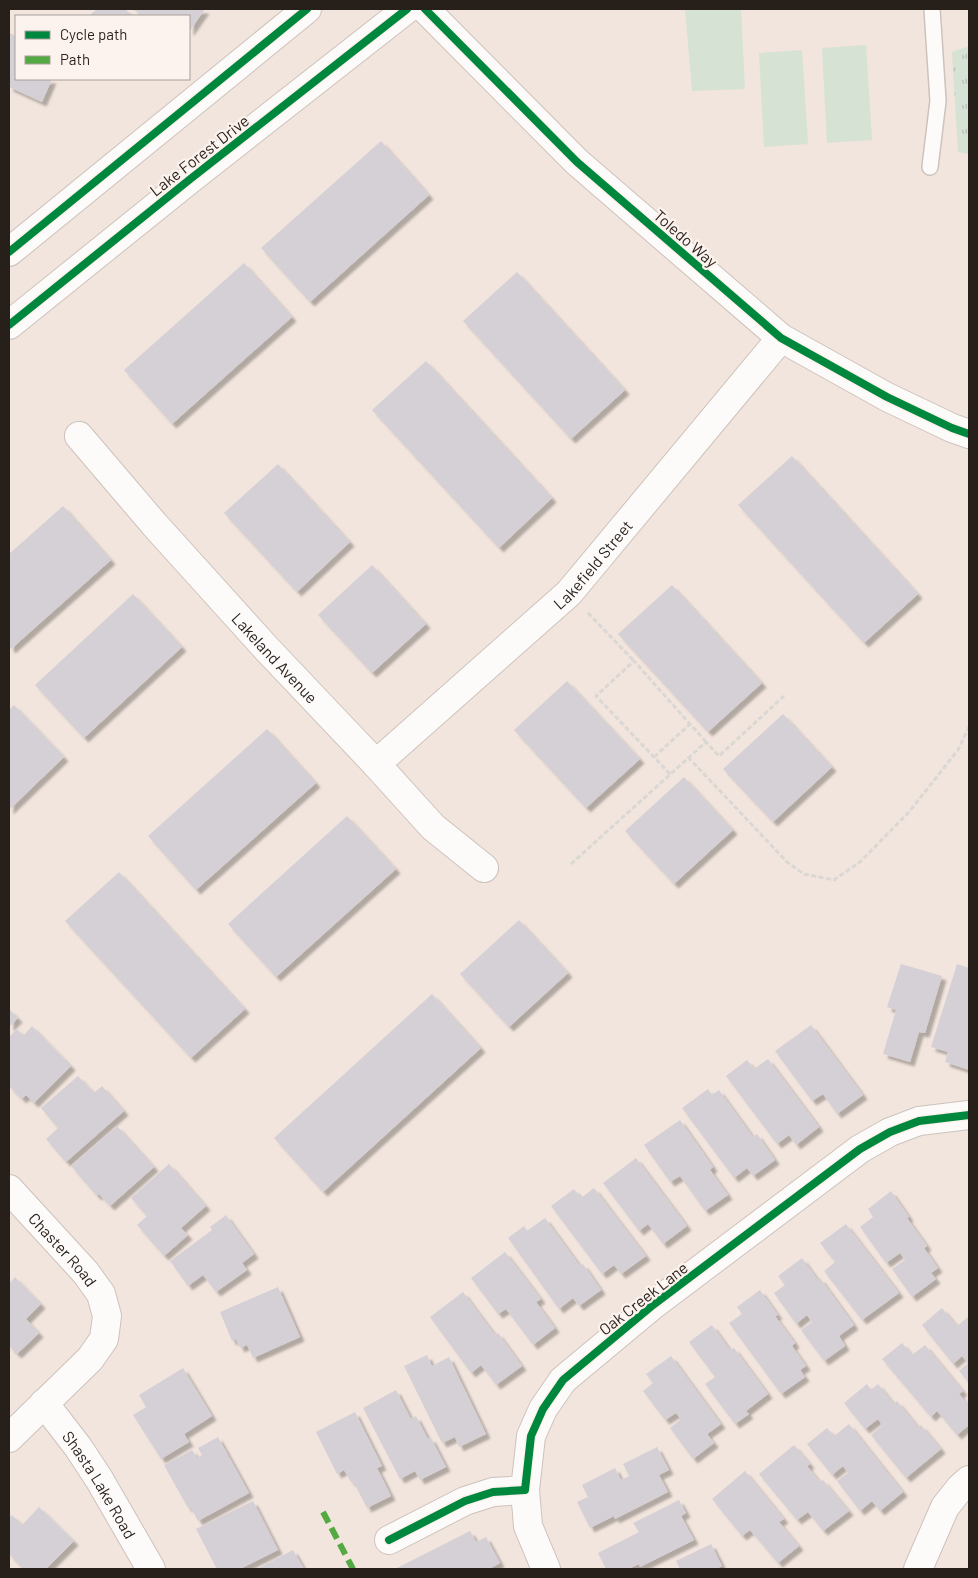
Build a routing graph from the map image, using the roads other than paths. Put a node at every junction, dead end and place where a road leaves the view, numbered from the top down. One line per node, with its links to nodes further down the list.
1 (307, 9): 6 (street)
2 (407, 9): 7 (street, Lake Forest Drive)
3 (425, 9): 8 (street, Toledo Way)
4 (932, 9): 5 (lane)
5 (930, 167)
6 (9, 252)
7 (9, 325)
8 (781, 338): 9 (street, Toledo Way); 11 (street, Lakefield Street)
9 (969, 434)
10 (79, 436): 11 (street, Lakeland Avenue)
11 (376, 764): 12 (street, Lakeland Avenue)
12 (484, 868)
13 (969, 1115): 18 (street, Oak Creek Lane)
14 (9, 1189): 15 (street, Chaster Road)
15 (44, 1403): 16 (street); 20 (street, Shasta Lake Road)
16 (9, 1438)
17 (969, 1480): 22 (street)
18 (525, 1490): 19 (street); 21 (street, Oak Creek Lane)
19 (389, 1540)
20 (152, 1569)
21 (546, 1569)
22 (918, 1569)

